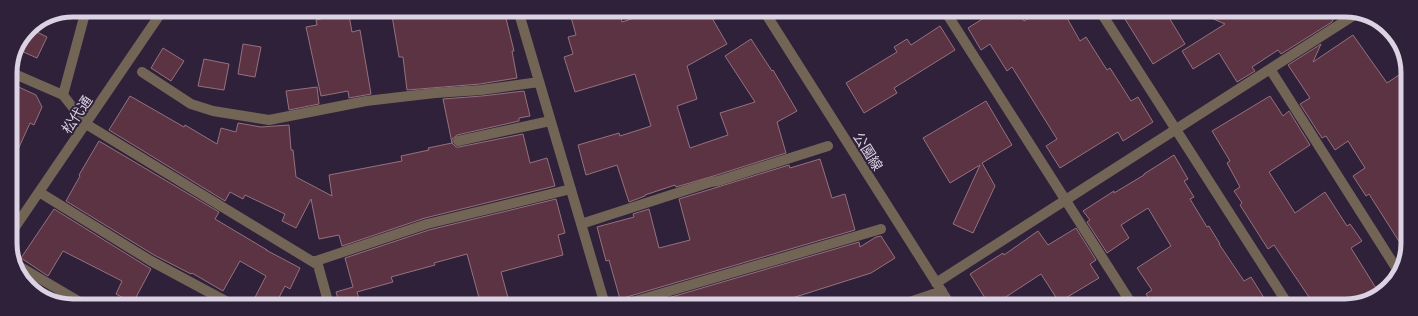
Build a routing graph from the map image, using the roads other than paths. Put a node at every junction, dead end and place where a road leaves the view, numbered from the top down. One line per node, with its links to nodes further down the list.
1 (84, 17): 12 (street)
2 (158, 17): 14 (street, 松代通)
3 (520, 17): 11 (street)
4 (768, 17): 27 (street, 公園線)
5 (949, 17): 20 (street)
6 (1104, 17): 15 (street)
7 (1350, 17): 8 (street)
8 (1270, 69): 15 (street); 25 (street)
9 (142, 72): 11 (street)
10 (17, 75): 12 (street)
11 (539, 82): 13 (street)
12 (63, 95): 14 (street)
13 (550, 121): 16 (street); 18 (street)
14 (86, 124): 19 (street, 松代通); 24 (street)
15 (1175, 129): 20 (street); 36 (street)
16 (458, 140)
17 (828, 146): 22 (street)
18 (571, 189): 22 (street); 24 (street)
19 (39, 192): 21 (street, 松代通); 29 (street)
20 (1065, 200): 27 (street); 35 (street)
21 (17, 224)
22 (582, 224): 31 (street)
23 (881, 229): 32 (street)
24 (313, 262): 30 (street)
25 (1396, 266)
26 (24, 269): 28 (street)
27 (939, 287): 33 (street); 34 (street, 公園線)
28 (76, 299)
29 (222, 299)
30 (327, 299)
31 (603, 299)
32 (642, 299)
33 (913, 299)
34 (947, 299)
35 (1129, 299)
36 (1284, 299)

